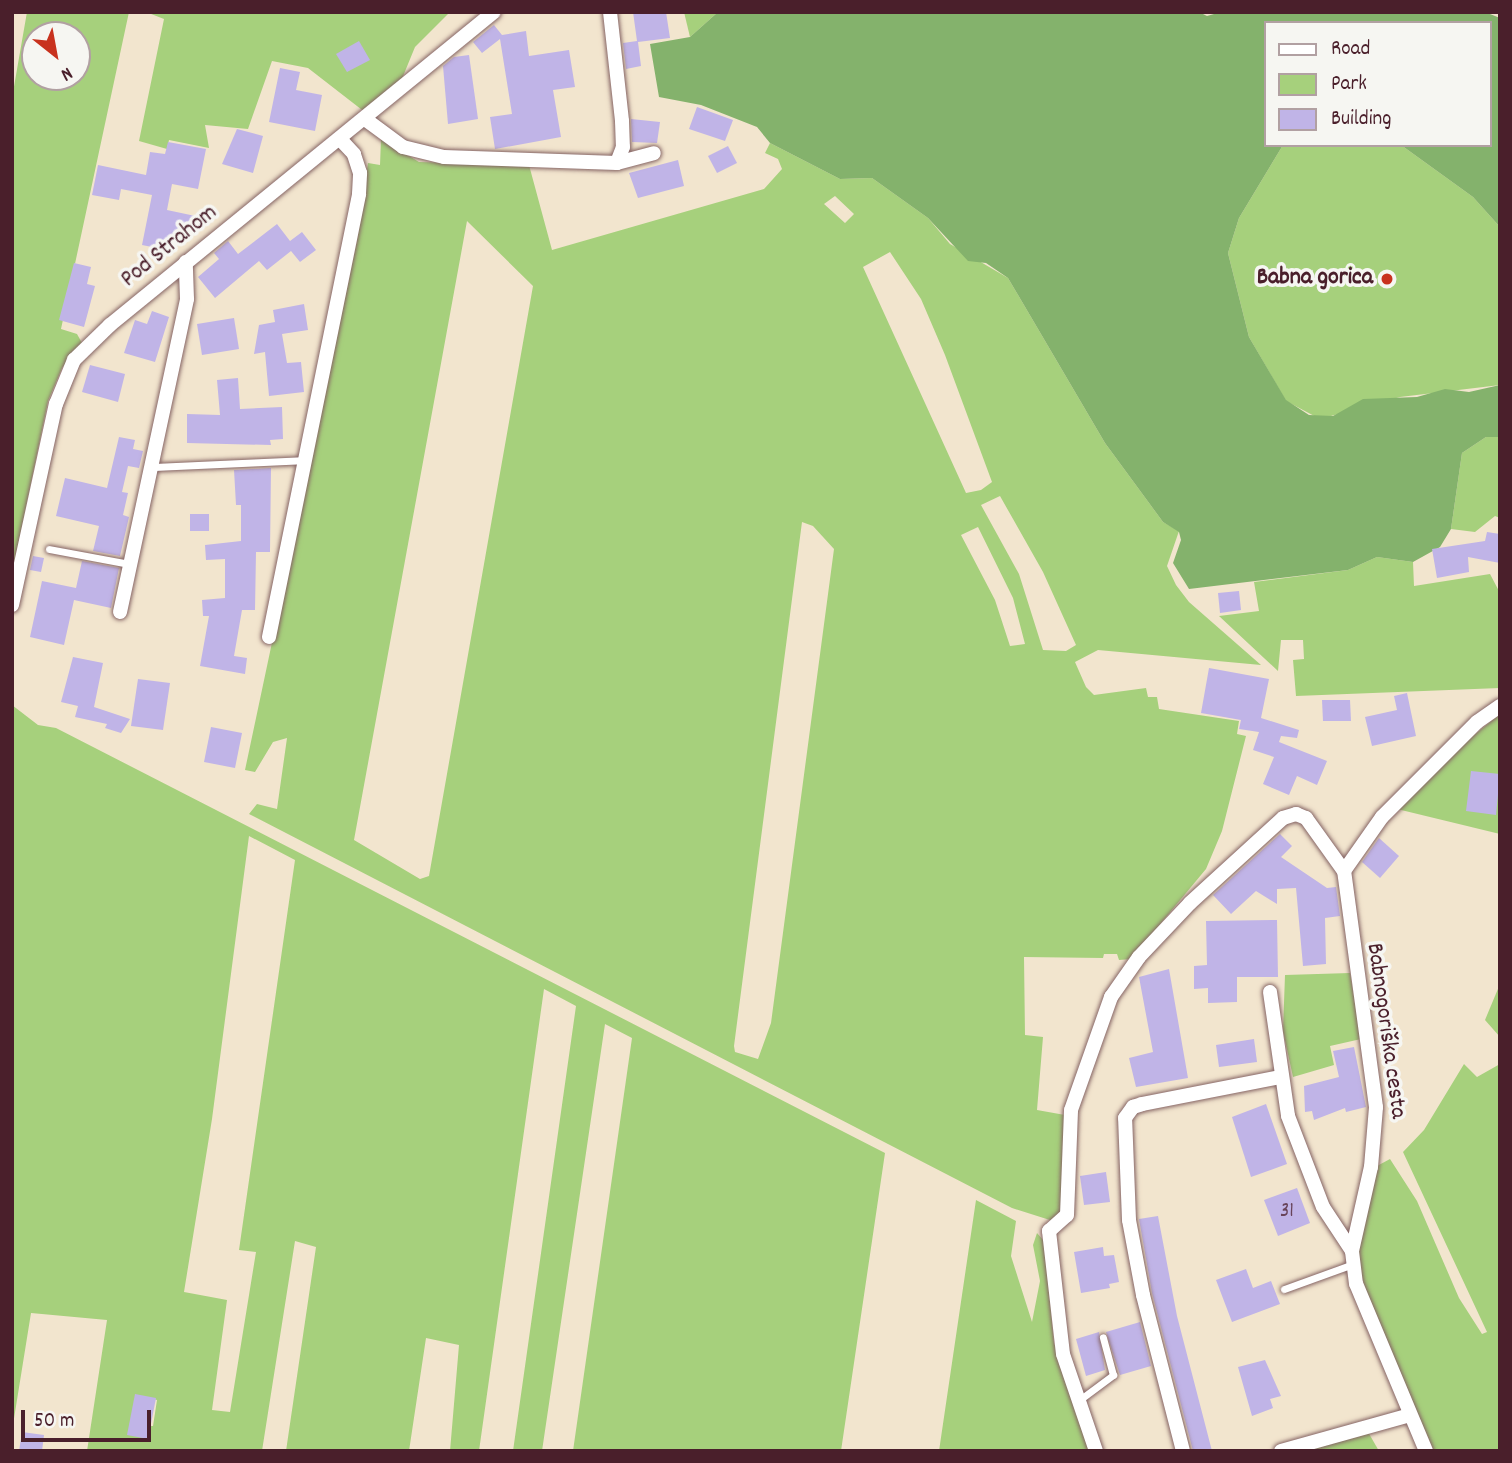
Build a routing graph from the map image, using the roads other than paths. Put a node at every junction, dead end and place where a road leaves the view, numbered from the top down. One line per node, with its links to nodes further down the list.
1 (494, 12): 3 (street, Pod Strahom)
2 (610, 12): 6 (street)
3 (365, 119): 4 (street, Pod Strahom); 6 (street)
4 (341, 140): 7 (street, Pod Strahom); 8 (street)
5 (654, 153): 6 (street)
6 (617, 163)
7 (186, 262): 9 (street); 12 (street, Pod Strahom)
8 (305, 460): 9 (lane); 14 (street)
9 (150, 467): 11 (street)
10 (49, 549): 11 (lane)
11 (129, 564): 13 (street)
12 (12, 605)
13 (120, 612)
14 (269, 637)
15 (1500, 706): 16 (street)
16 (1344, 871): 19 (street, Babnogoriška cesta); 22 (street)
17 (1270, 992): 18 (street)
18 (1280, 1077): 19 (street); 25 (street)
19 (1353, 1257): 20 (lane); 23 (street, Babnogoriška cesta)
20 (1284, 1289)
21 (1103, 1337): 22 (lane)
22 (1077, 1401): 24 (street)
23 (1410, 1415): 26 (street); 27 (street, Babnogoriška cesta)
24 (1096, 1451)
25 (1183, 1451)
26 (1281, 1451)
27 (1426, 1451)

